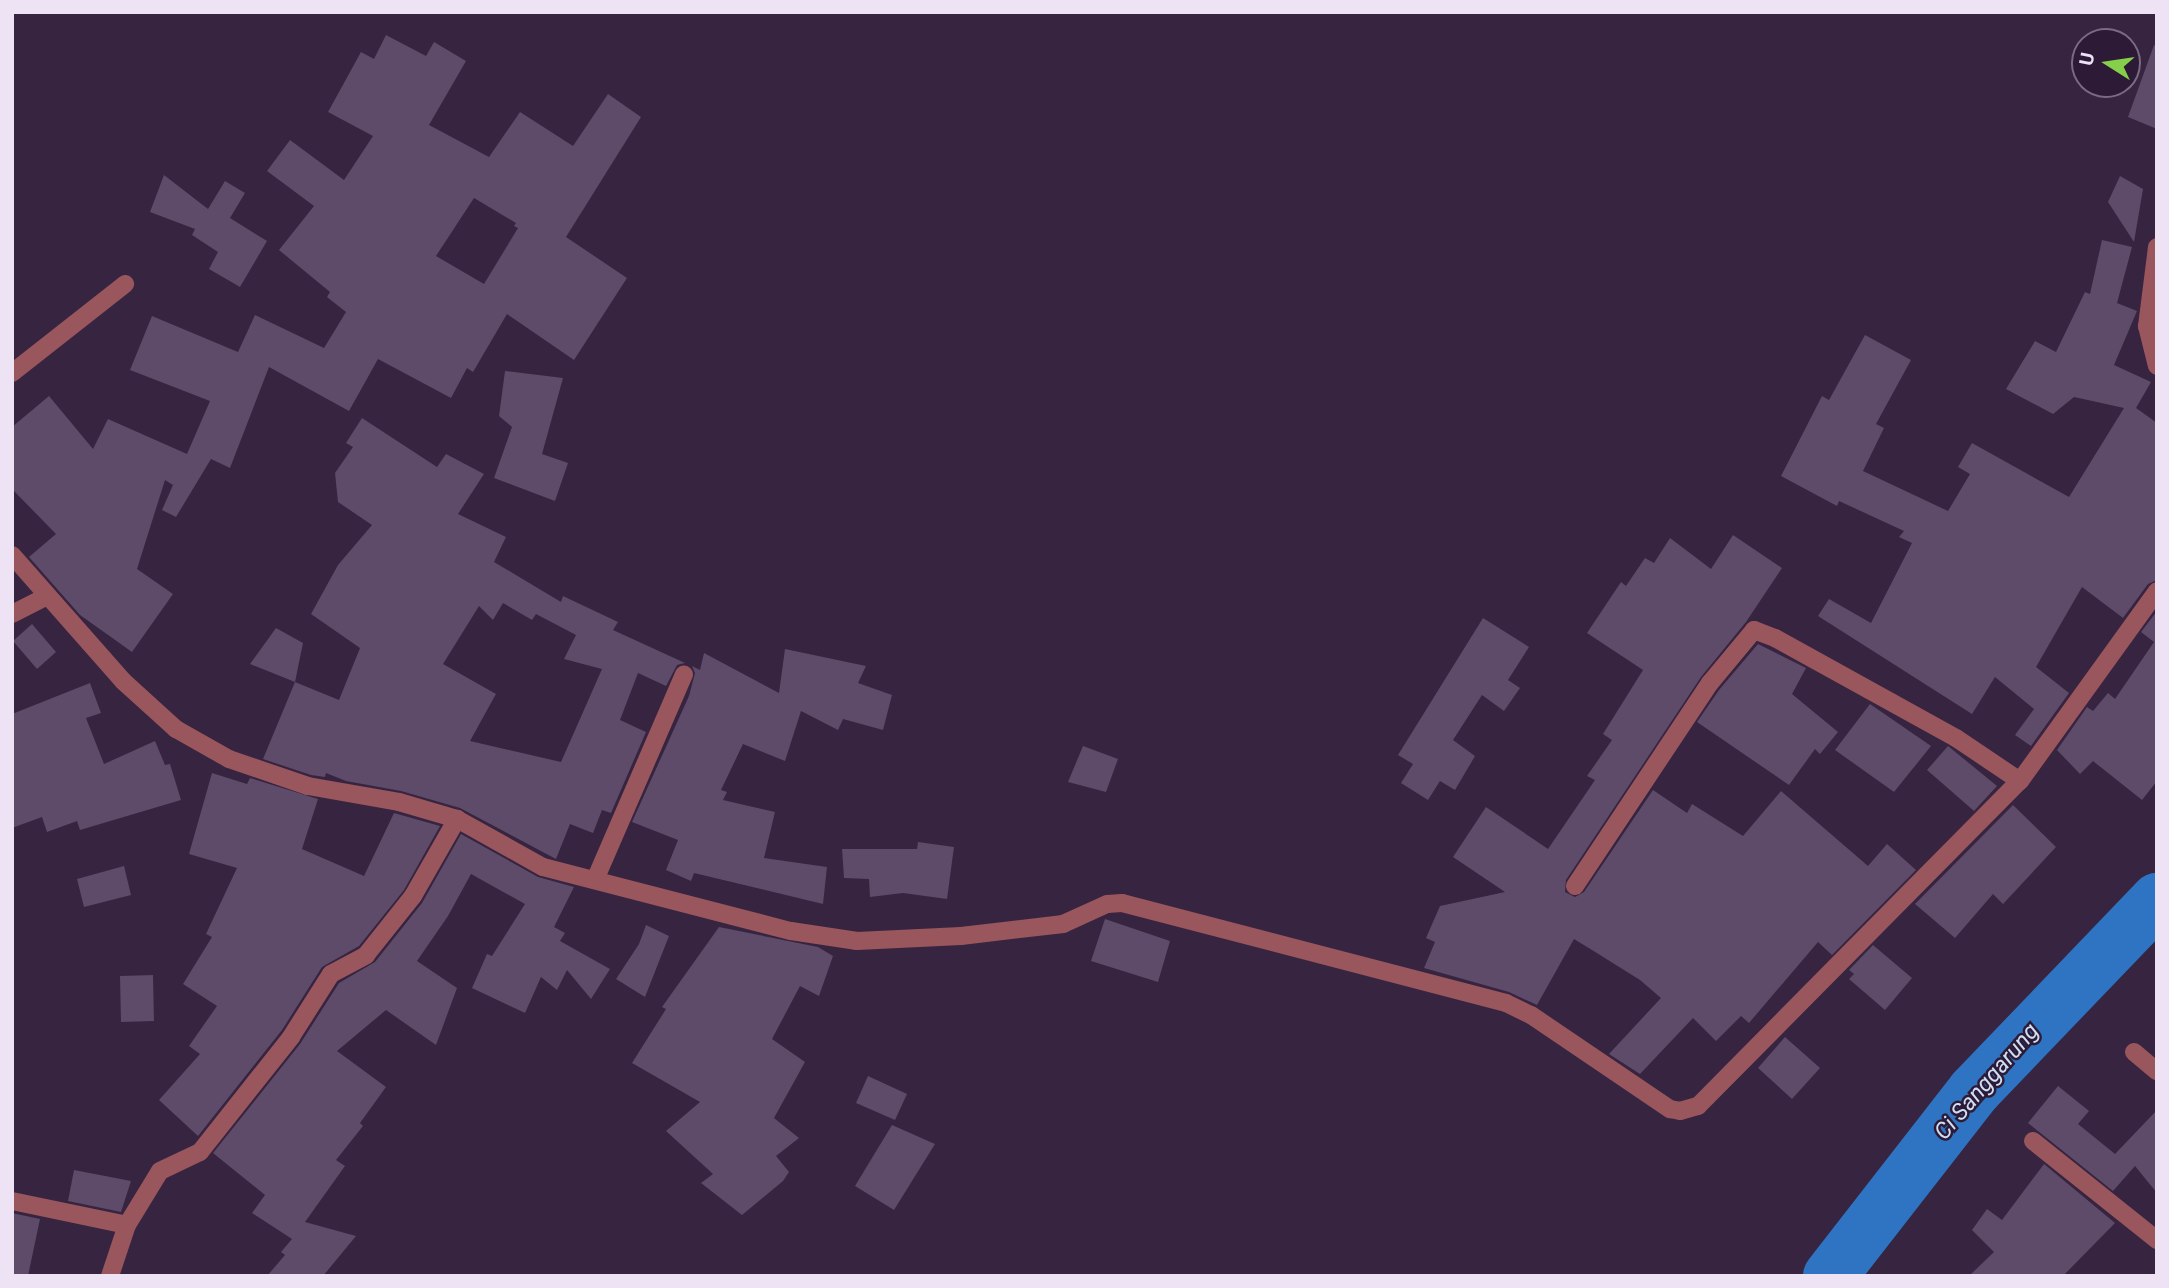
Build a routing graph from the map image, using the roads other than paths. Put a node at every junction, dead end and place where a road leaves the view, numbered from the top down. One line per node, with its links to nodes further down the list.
1 (2157, 247): 3 (street)
2 (125, 284): 4 (street)
3 (2157, 366)
4 (12, 373)
5 (12, 555): 7 (street)
6 (2157, 591): 10 (street)
7 (46, 597): 8 (street); 11 (street)
8 (12, 614)
9 (684, 674): 12 (street)
10 (2020, 781): 12 (street); 13 (street)
11 (457, 819): 12 (street); 18 (street)
12 (595, 880)
13 (1575, 886)
14 (2134, 1052): 15 (street)
15 (2157, 1071)
16 (2033, 1141): 19 (street)
17 (12, 1201): 18 (street)
18 (127, 1225): 20 (street)
19 (2157, 1240)
20 (110, 1276)

